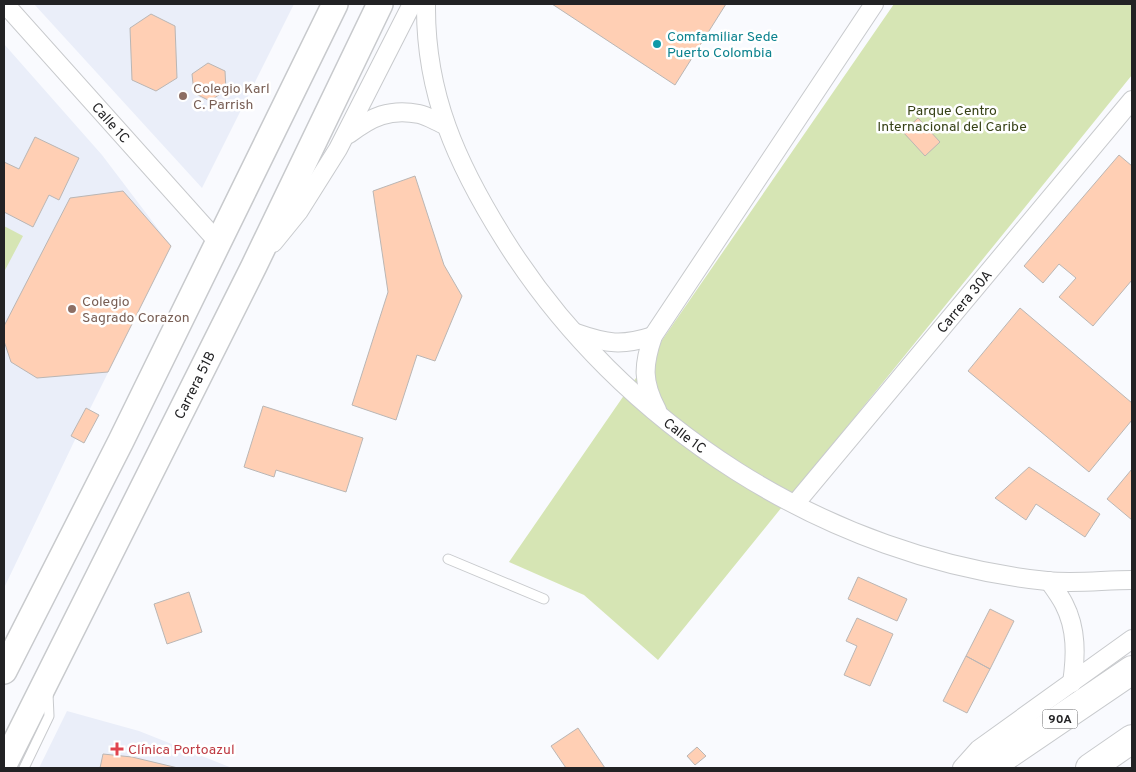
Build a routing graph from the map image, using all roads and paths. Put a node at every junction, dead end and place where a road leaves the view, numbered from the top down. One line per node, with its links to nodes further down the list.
1 (5, 4): 10 (street, Calle 1C)
2 (335, 4): 10 (main road)
3 (380, 4): 11 (main road, Carrera 51B)
4 (412, 4): 9 (street)
5 (426, 4): 8 (street, Calle 1C)
6 (874, 4): 13 (street)
7 (1132, 100): 15 (street, Carrera 30A)
8 (445, 125): 9 (street); 12 (street, Calle 1C)
9 (345, 137): 11 (street)
10 (218, 242): 22 (main road)
11 (254, 266): 23 (main road, Carrera 51B)
12 (572, 331): 13 (street); 14 (street, Calle 1C)
13 (653, 336): 14 (street)
14 (660, 416): 15 (street, Calle 1C)
15 (796, 504): 18 (street, Calle 1C)
16 (448, 559): 19 (lane)
17 (1132, 580): 18 (street, Calle 1C)
18 (1049, 581): 24 (street)
19 (544, 599)
20 (1132, 640): 24 (street)
21 (1132, 670): 29 (highway, 90A)
22 (4, 671)
23 (47, 679): 26 (main road, Carrera 51B); 27 (lane)
24 (1072, 683): 28 (street)
25 (1132, 739): 30 (highway)
26 (4, 765)
27 (24, 768)
28 (962, 768)
29 (988, 768)
30 (1090, 768)

